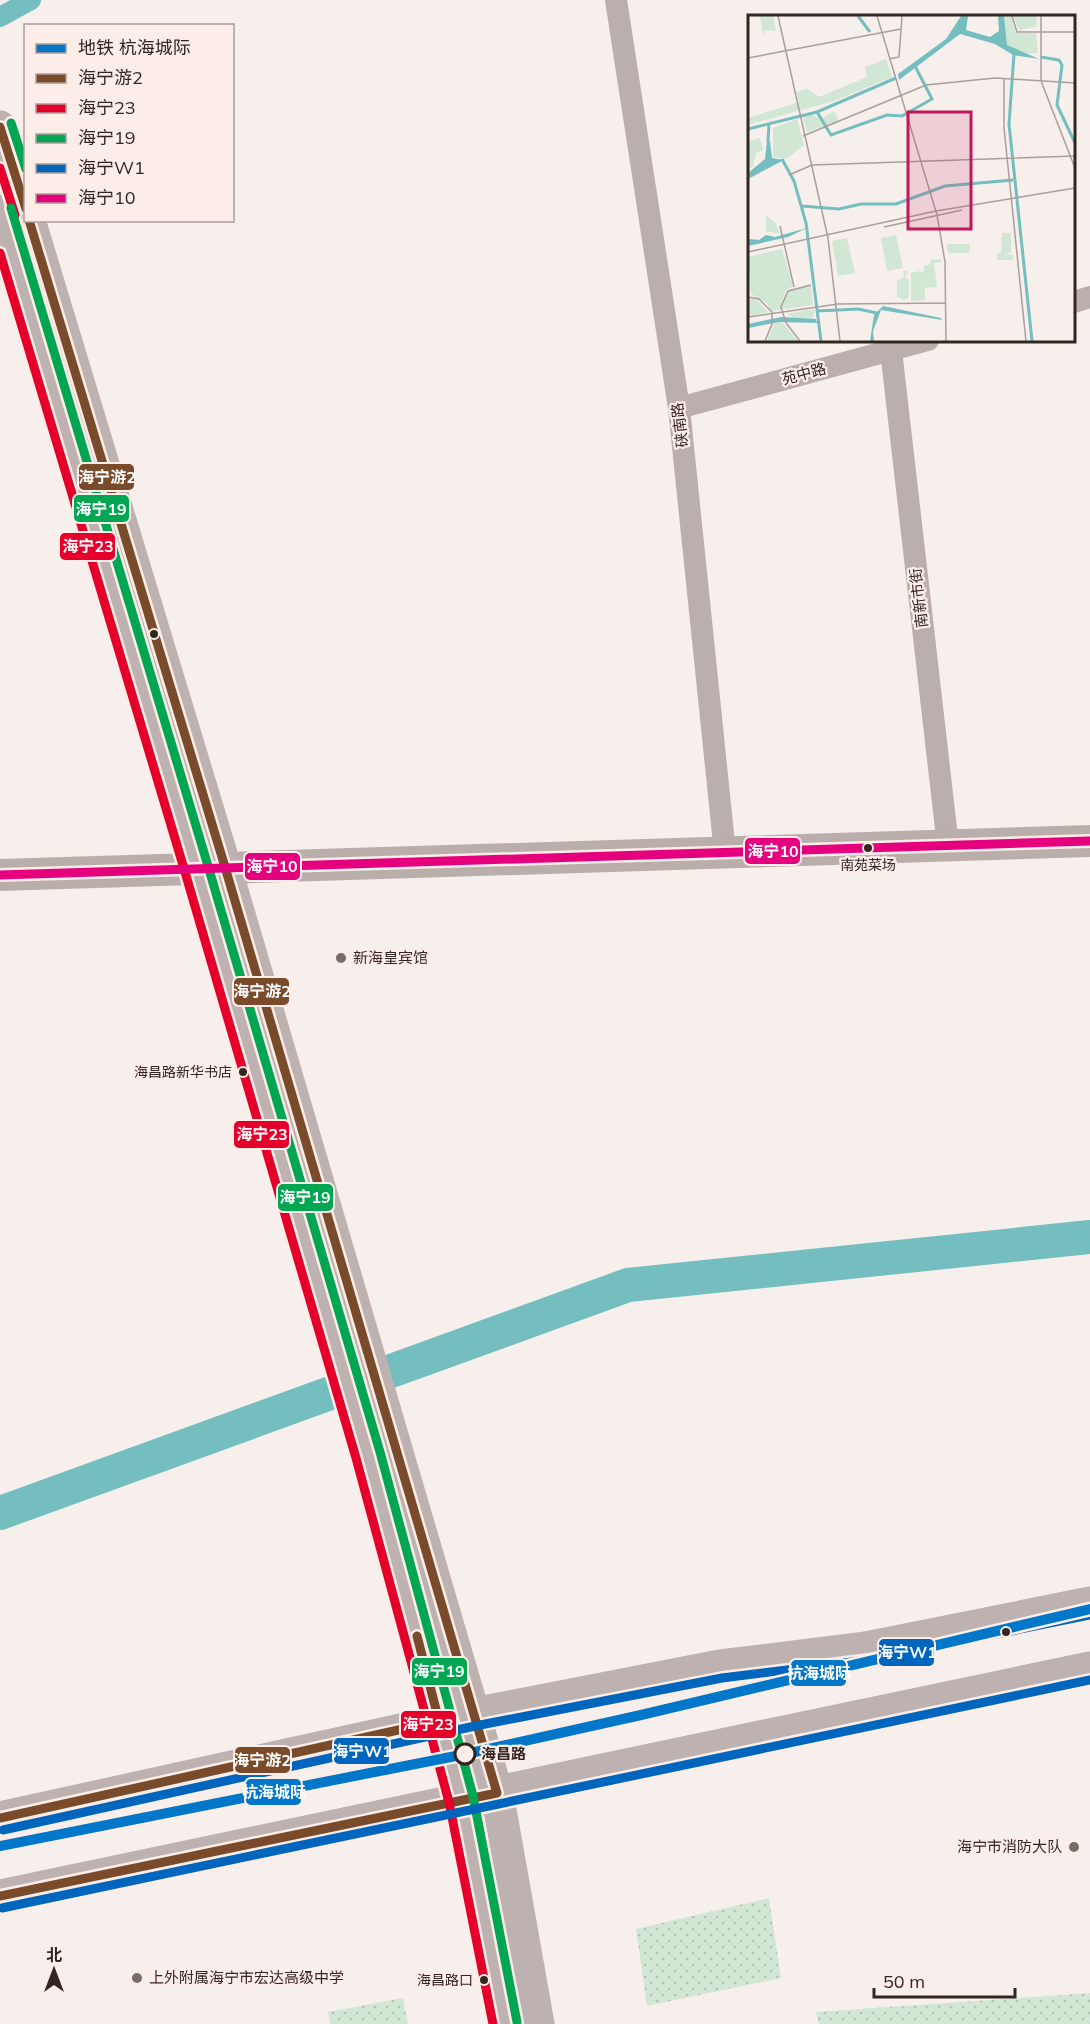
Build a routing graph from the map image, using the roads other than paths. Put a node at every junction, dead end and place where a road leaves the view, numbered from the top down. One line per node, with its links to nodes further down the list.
1 (616, 0): 10 (street, 硖南路)
2 (0, 127): 3 (main road)
3 (24, 205)
4 (0, 211): 14 (main road)
5 (29, 222): 14 (main road)
6 (1090, 297): 7 (street)
7 (1075, 302)
8 (921, 342): 9 (street, 苑中路)
9 (891, 351): 10 (street, 苑中路); 12 (street, 南新市街)
10 (679, 408): 13 (street, 硖南路)
11 (1090, 841): 12 (street)
12 (948, 846): 13 (street)
13 (725, 853): 14 (street)
14 (211, 868): 15 (street); 16 (main road)
15 (0, 874)
16 (381, 1450): 19 (main road); 20 (main road)
17 (1090, 1603): 19 (main road)
18 (1090, 1668): 21 (main road)
19 (473, 1714): 20 (main road); 21 (main road)
20 (439, 1721): 22 (main road); 23 (main road)
21 (496, 1793): 22 (main road); 26 (main road)
22 (461, 1799): 24 (main road); 25 (main road)
23 (0, 1818)
24 (0, 1896)
25 (505, 2024)
26 (538, 2024)

